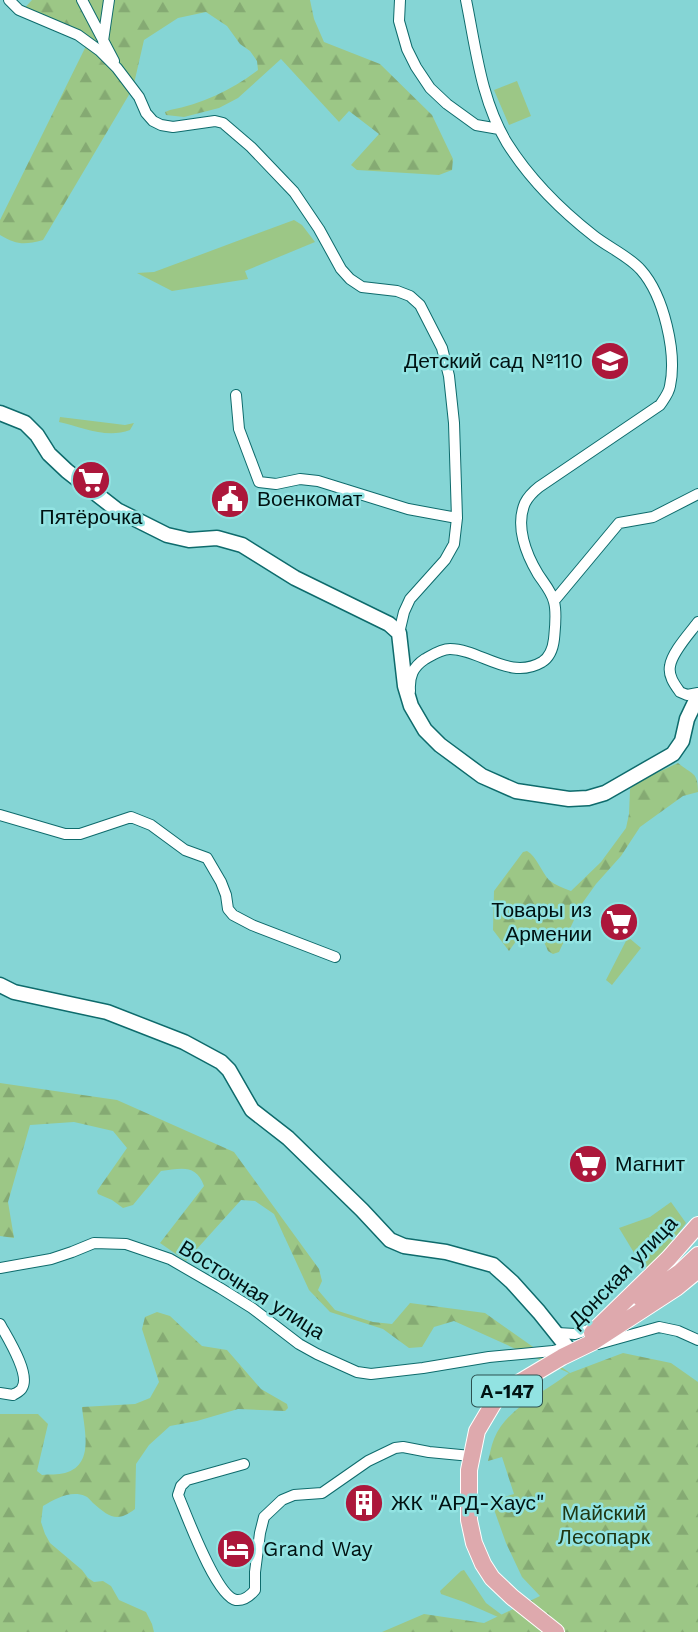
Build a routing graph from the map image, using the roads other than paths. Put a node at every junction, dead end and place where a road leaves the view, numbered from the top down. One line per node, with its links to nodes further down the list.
1 (9, 0): 7 (street)
2 (82, 0): 6 (street)
3 (109, 0): 6 (street)
4 (400, 0): 8 (street)
5 (466, 0): 8 (street)
6 (103, 41): 7 (street)
7 (117, 68): 12 (street)
8 (499, 129): 13 (street)
9 (236, 395): 12 (street)
10 (0, 413): 15 (street)
11 (698, 494): 13 (street)
12 (457, 518): 15 (street)
13 (554, 601): 17 (street)
14 (698, 622): 16 (street)
15 (399, 633): 17 (street)
16 (698, 694): 17 (street)
17 (411, 706)
18 (0, 815): 19 (street)
19 (335, 957)
20 (0, 985): 27 (street)
21 (698, 1225): 26 (main road, Донская улица / А-147)
22 (698, 1255): 29 (main road, А-147)
23 (0, 1268): 29 (street, Восточная улица)
24 (698, 1270): 29 (main road, А-147)
25 (0, 1324): 30 (street)
26 (601, 1325): 27 (street); 29 (main road, Донская улица / А-147)
27 (557, 1333): 29 (street)
28 (698, 1340): 29 (street, Восточная улица)
29 (573, 1349): 31 (main road, А-147)
30 (0, 1393)
31 (471, 1456): 32 (street); 33 (main road, А-147)
32 (244, 1464)
33 (556, 1632)

